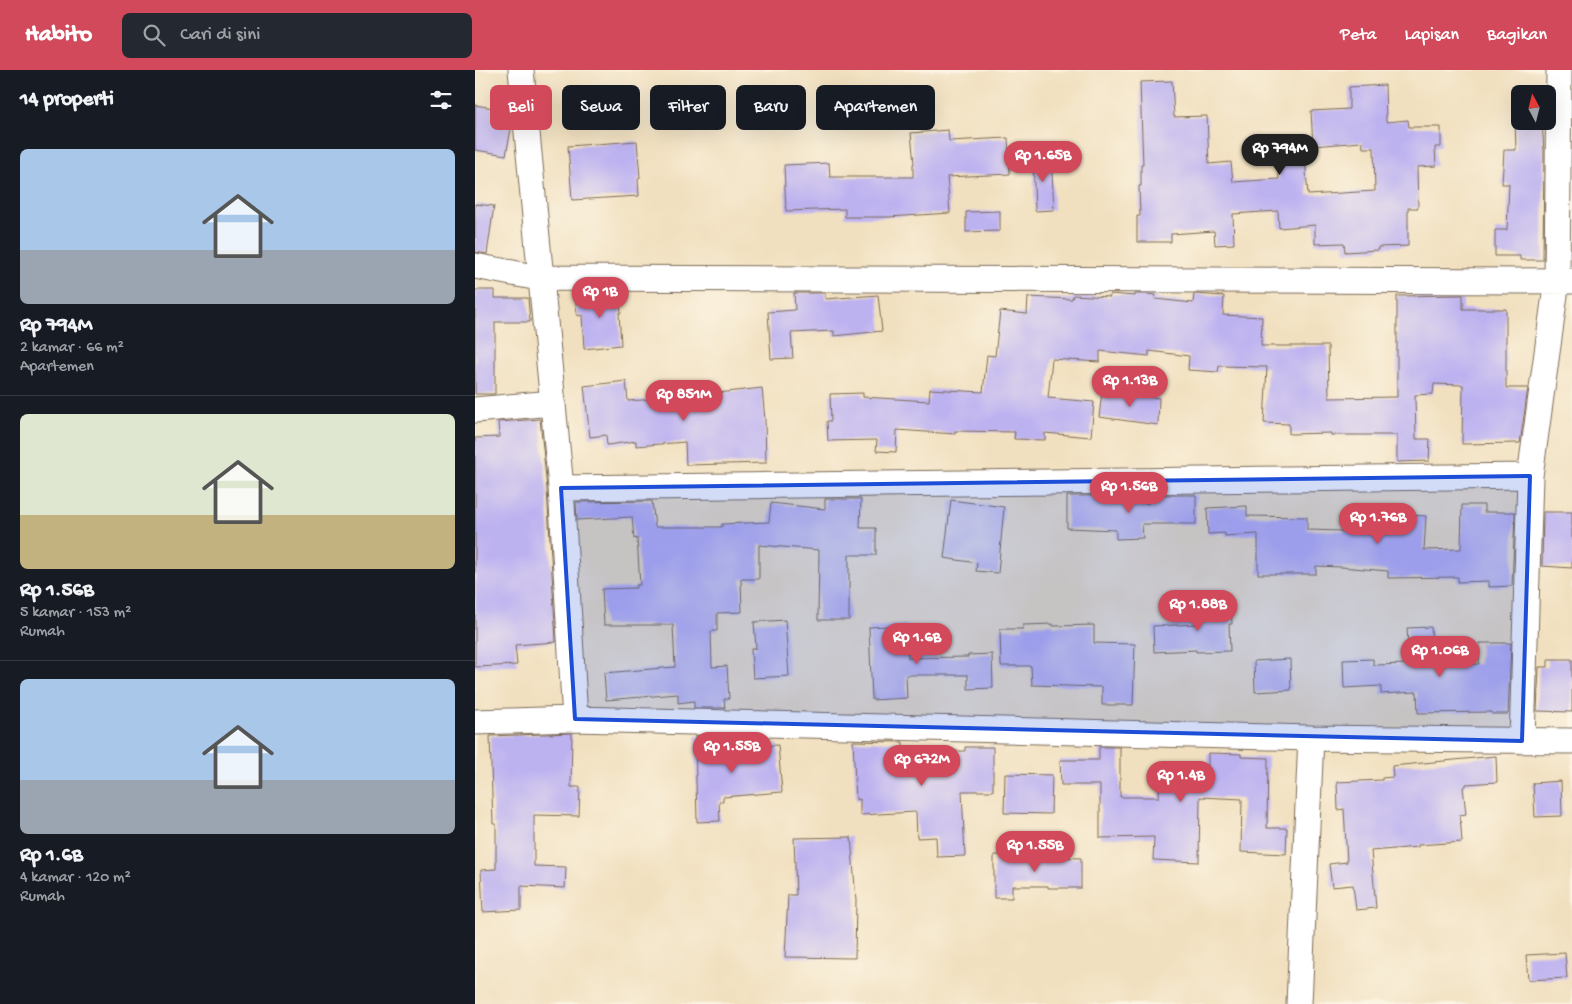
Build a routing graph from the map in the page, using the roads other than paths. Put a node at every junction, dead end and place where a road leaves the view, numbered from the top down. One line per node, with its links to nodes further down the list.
1 (521, 70): 4 (street)
2 (1559, 70): 5 (street)
3 (475, 266): 4 (street)
4 (539, 278): 5 (street); 6 (street)
5 (1565, 281): 8 (street)
6 (552, 403): 7 (street); 9 (street)
7 (475, 410)
8 (1530, 476): 9 (street); 13 (street)
9 (561, 488): 10 (street)
10 (575, 719): 11 (street); 12 (street)
11 (475, 722)
12 (1311, 738): 13 (street); 15 (street)
13 (1522, 741): 14 (street)
14 (1572, 741)
15 (1299, 1004)

